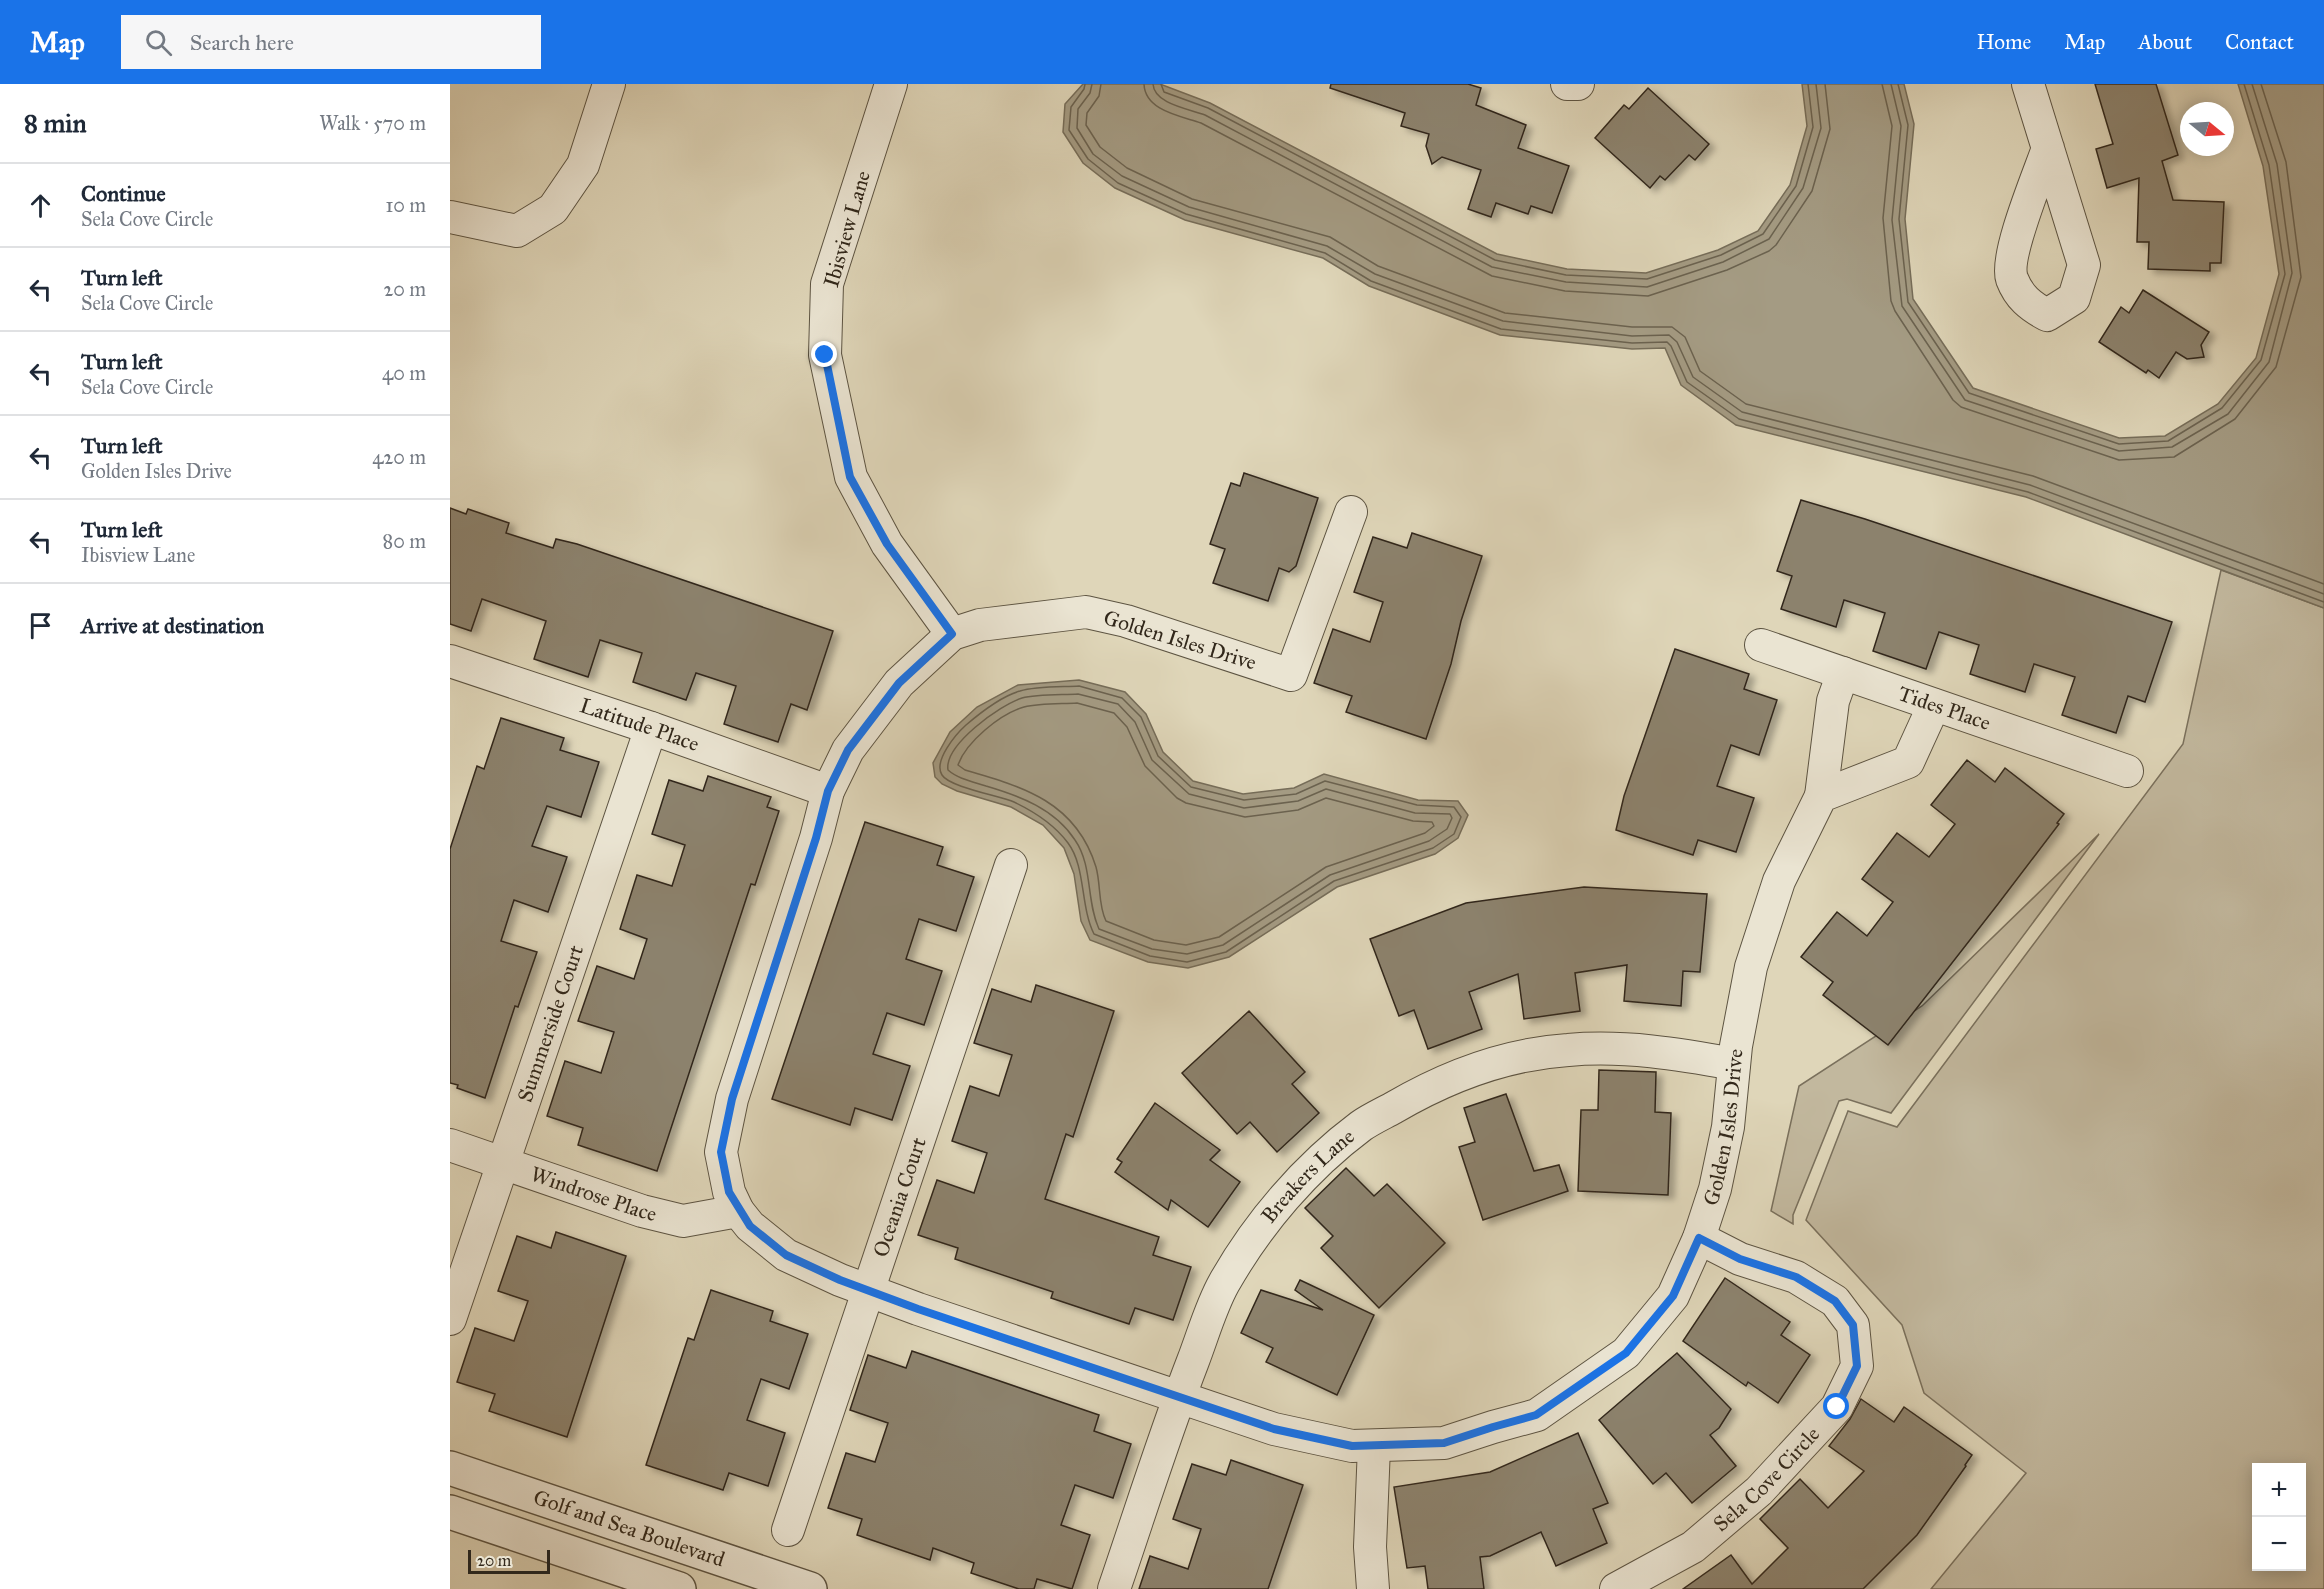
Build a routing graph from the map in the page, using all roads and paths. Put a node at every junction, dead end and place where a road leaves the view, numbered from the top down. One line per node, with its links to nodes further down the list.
1 (609, 84): 7 (street)
2 (891, 84): 9 (street, Ibisview Lane)
3 (1567, 84): 4 (street)
4 (1578, 84)
5 (2028, 84): 6 (street)
6 (2048, 148)
7 (450, 217)
8 (1351, 512): 9 (street, Golden Isles Drive)
9 (952, 634): 16 (street, Golden Isles Drive)
10 (1761, 645): 12 (street, Tides Place)
11 (450, 661): 14 (street, Latitude Place)
12 (1843, 673): 13 (street, Tides Place); 17 (street, Golden Isles Drive)
13 (1934, 705): 15 (street, Tides Place); 17 (street)
14 (651, 728): 16 (street, Latitude Place); 21 (street, Summerside Court)
15 (2127, 771)
16 (828, 791): 22 (street, Golden Isles Drive)
17 (1821, 796): 19 (street, Golden Isles Drive)
18 (1011, 865): 24 (street, Oceania Court)
19 (1734, 1064): 23 (street, Golden Isles Drive); 26 (street, Breakers Lane)
20 (450, 1145): 21 (street, Windrose Place)
21 (503, 1164): 22 (street, Windrose Place); 25 (street, Summerside Court)
22 (738, 1211): 24 (street, Golden Isles Drive)
23 (1699, 1238): 27 (street, Golden Isles Drive); 35 (street, Sela Cove Circle)
24 (869, 1291): 26 (street, Golden Isles Drive); 30 (street, Oceania Court)
25 (450, 1319)
26 (1179, 1398): 27 (street, Golden Isles Drive); 33 (street, Breakers Lane)
27 (1374, 1446): 34 (street)
28 (450, 1468): 32 (street, Golf and Sea Boulevard)
29 (450, 1512): 31 (street, Golf and Sea Boulevard)
30 (788, 1530)
31 (679, 1589)
32 (810, 1589)
33 (1114, 1589)
34 (1373, 1589)
35 (1616, 1589)

